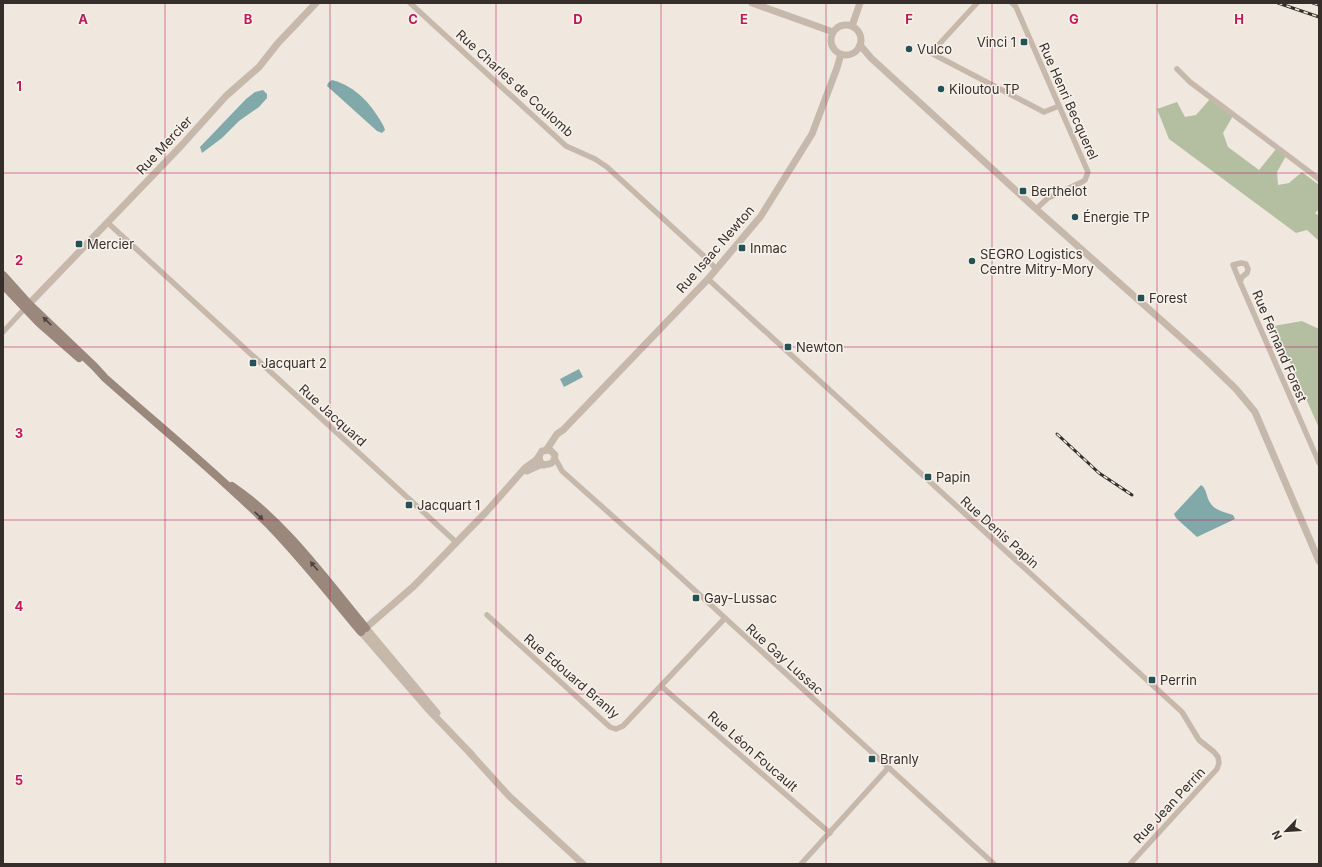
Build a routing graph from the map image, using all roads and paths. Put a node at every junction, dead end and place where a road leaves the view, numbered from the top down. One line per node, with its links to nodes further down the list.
1 (316, 3): 15 (street, Rue Mercier)
2 (410, 3): 16 (street, Rue Charles de Coulomb)
3 (752, 3): 8 (street)
4 (860, 3): 7 (street)
5 (977, 3): 12 (street)
6 (1012, 3): 12 (street, Rue Henri Becquerel)
7 (852, 26): 8 (street); 9 (street)
8 (833, 32): 10 (street)
9 (860, 45): 10 (street); 14 (street)
10 (841, 54): 16 (street, Rue Isaac Newton)
11 (1177, 69): 13 (street)
12 (1059, 106): 14 (street, Rue Henri Becquerel)
13 (1319, 179)
14 (1036, 209): 32 (street)
15 (108, 223): 21 (street, Rue Mercier); 31 (street, Rue Jacquard)
16 (716, 269): 18 (street, Rue Isaac Newton)
17 (3, 275): 21 (main road)
18 (708, 279): 23 (street, Rue Isaac Newton); 37 (street, Rue Denis Papin)
19 (1240, 282): 27 (street, Rue Fernand Forest)
20 (3, 285): 21 (main road)
21 (27, 307): 22 (street); 35 (main road)
22 (3, 332)
23 (563, 430): 24 (street, Rue Isaac Newton); 26 (street, Rue Isaac Newton)
24 (547, 449): 25 (street); 26 (street)
25 (539, 456): 28 (street); 30 (street)
26 (555, 457): 28 (street); 29 (street, Rue Gay Lussac)
27 (1319, 463)
28 (546, 465): 29 (street, Rue Gay Lussac); 30 (street)
29 (562, 471): 34 (street, Rue Gay Lussac)
30 (520, 474): 31 (street)
31 (456, 542): 35 (street)
32 (1319, 561)
33 (486, 615): 36 (street, Rue Edouard Branly)
34 (725, 618): 36 (street, Rue Edouard Branly); 38 (street, Rue Gay Lussac)
35 (364, 630): 40 (street)
36 (661, 686): 39 (street, Rue Léon Foucault)
37 (1218, 757): 43 (street, Rue Jean Perrin)
38 (889, 767): 39 (street); 42 (street, Rue Gay Lussac)
39 (830, 833): 41 (street)
40 (583, 864)
41 (801, 864)
42 (994, 864)
43 (1130, 864)

